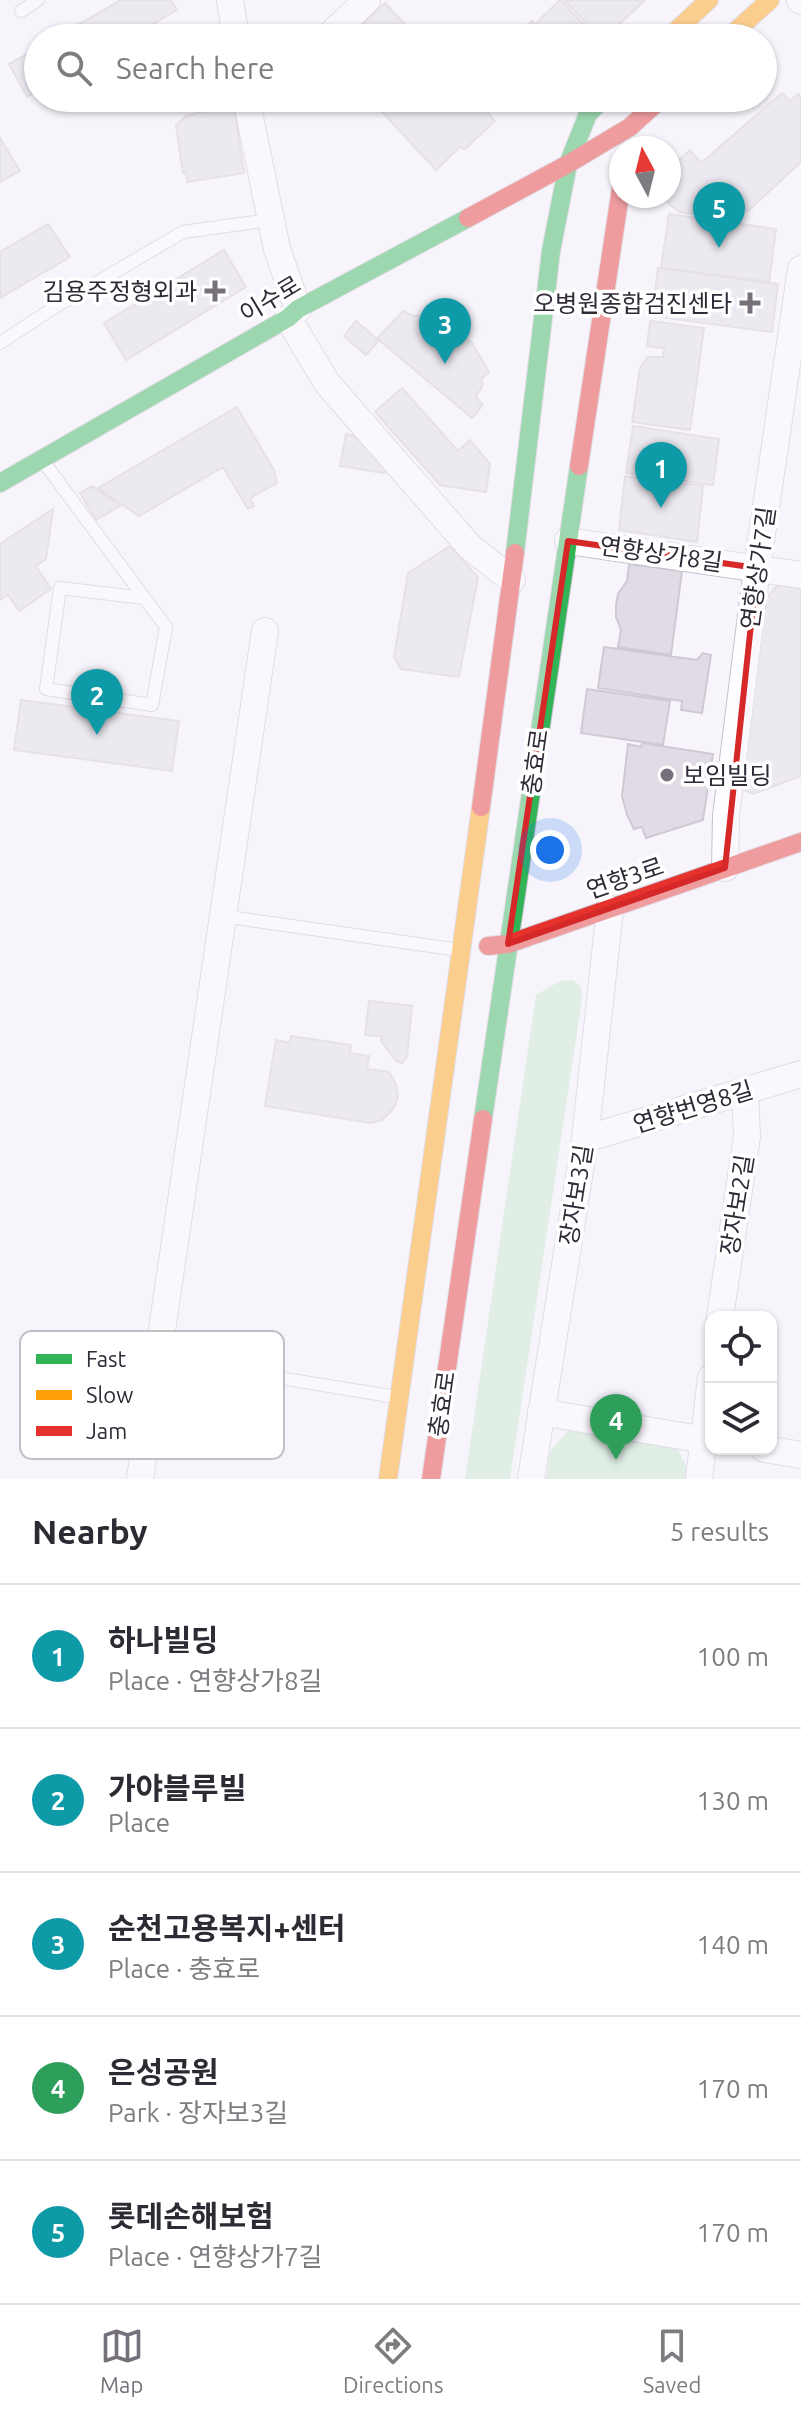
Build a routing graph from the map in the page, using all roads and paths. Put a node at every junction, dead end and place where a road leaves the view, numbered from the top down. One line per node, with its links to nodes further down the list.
1 (38, 0): 6 (lane)
2 (230, 0): 7 (street)
3 (367, 0): 8 (street)
4 (709, 0): 9 (main road)
5 (770, 0): 10 (main road)
6 (21, 11)
7 (234, 24)
8 (342, 24)
9 (683, 24)
10 (743, 24)
11 (254, 112): 19 (street)
12 (590, 112): 16 (main road)
13 (647, 112): 14 (main road, 이수로)
14 (630, 127): 15 (main road); 16 (main road, 이수로)
15 (629, 136)
16 (568, 164): 17 (main road, 이수로); 20 (main road, 충효로)
17 (496, 203): 20 (main road); 22 (main road, 이수로)
18 (618, 208): 26 (main road, 충효로)
19 (270, 220): 22 (street); 23 (lane)
20 (551, 251): 29 (main road, 충효로)
21 (801, 269): 27 (street, 연향상가7길)
22 (293, 313): 24 (main road, 이수로); 29 (street)
23 (0, 343)
24 (41, 459): 25 (main road, 이수로); 30 (lane)
25 (0, 483)
26 (568, 541): 27 (street, 연향상가8길); 36 (main road, 충효로)
27 (757, 568): 28 (street, 연향상가8길); 33 (street, 연향상가7길)
28 (801, 575)
29 (512, 580): 37 (main road, 충효로)
30 (144, 598): 30 (lane)
31 (265, 631): 35 (street)
32 (801, 842): 33 (main road, 연향3로)
33 (725, 868): 34 (main road, 연향3로)
34 (610, 909): 36 (main road, 연향3로); 40 (street, 장자보3길)
35 (222, 916): 37 (lane); 42 (street)
36 (508, 944): 37 (main road, 연향3로); 53 (main road, 충효로)
37 (463, 950): 44 (main road, 충효로)
38 (801, 1074): 39 (street, 연향번영8길)
39 (745, 1092): 40 (street, 연향번영8길); 41 (street, 장자보2길)
40 (585, 1139): 45 (street, 장자보3길)
41 (721, 1311)
42 (162, 1331)
43 (284, 1379): 44 (lane)
44 (400, 1398): 52 (main road, 충효로)
45 (541, 1412): 46 (street); 54 (street, 장자보3길)
46 (705, 1440)
47 (777, 1451): 49 (street)
48 (705, 1454): 55 (street)
49 (801, 1455)
50 (143, 1459): 51 (street)
51 (140, 1479)
52 (388, 1479)
53 (431, 1479)
54 (531, 1479)
55 (699, 1479)

